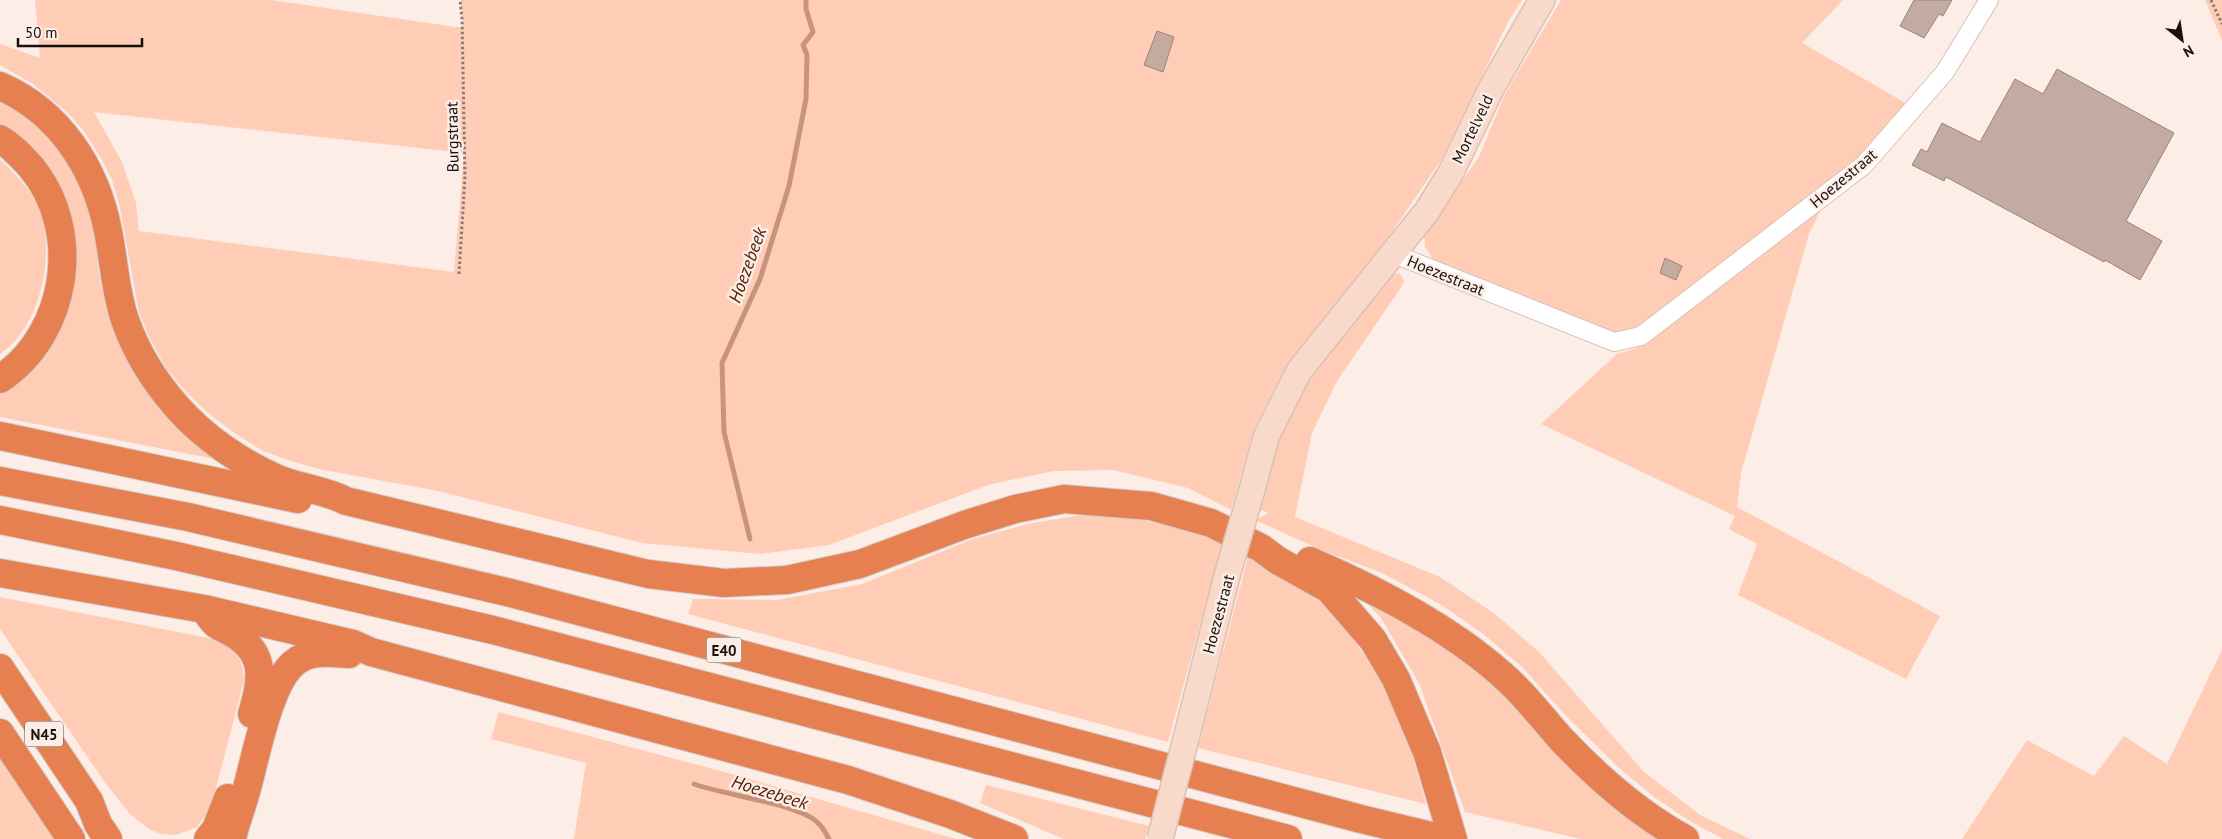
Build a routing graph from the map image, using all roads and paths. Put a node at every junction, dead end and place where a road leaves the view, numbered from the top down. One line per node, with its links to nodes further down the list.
1 (460, 0): 9 (path, Burgstraat)
2 (1542, 0): 8 (street, Mortelveld)
3 (1989, 0): 8 (street, Hoezestraat)
4 (2211, 0): 5 (path)
5 (2222, 24)
6 (0, 86): 13 (highway)
7 (0, 139): 10 (highway)
8 (1394, 254): 28 (street, Hoezestraat, bridge)
9 (459, 274)
10 (0, 378)
11 (0, 436): 13 (highway)
12 (0, 481): 30 (highway, E40)
13 (346, 501): 15 (highway)
14 (0, 520): 29 (highway, E40)
15 (1260, 548): 31 (highway); 32 (highway)
16 (0, 573): 17 (highway)
17 (204, 609): 18 (highway); 25 (highway)
18 (371, 652): 26 (highway); 27 (highway)
19 (0, 668): 21 (highway, N45)
20 (0, 734): 22 (highway, N45)
21 (89, 801): 23 (highway, N45); 24 (highway)
22 (71, 839)
23 (108, 839)
24 (124, 839)
25 (208, 839)
26 (232, 839)
27 (1014, 839)
28 (1160, 839)
29 (1288, 839)
30 (1444, 839)
31 (1454, 839)
32 (1684, 839)

